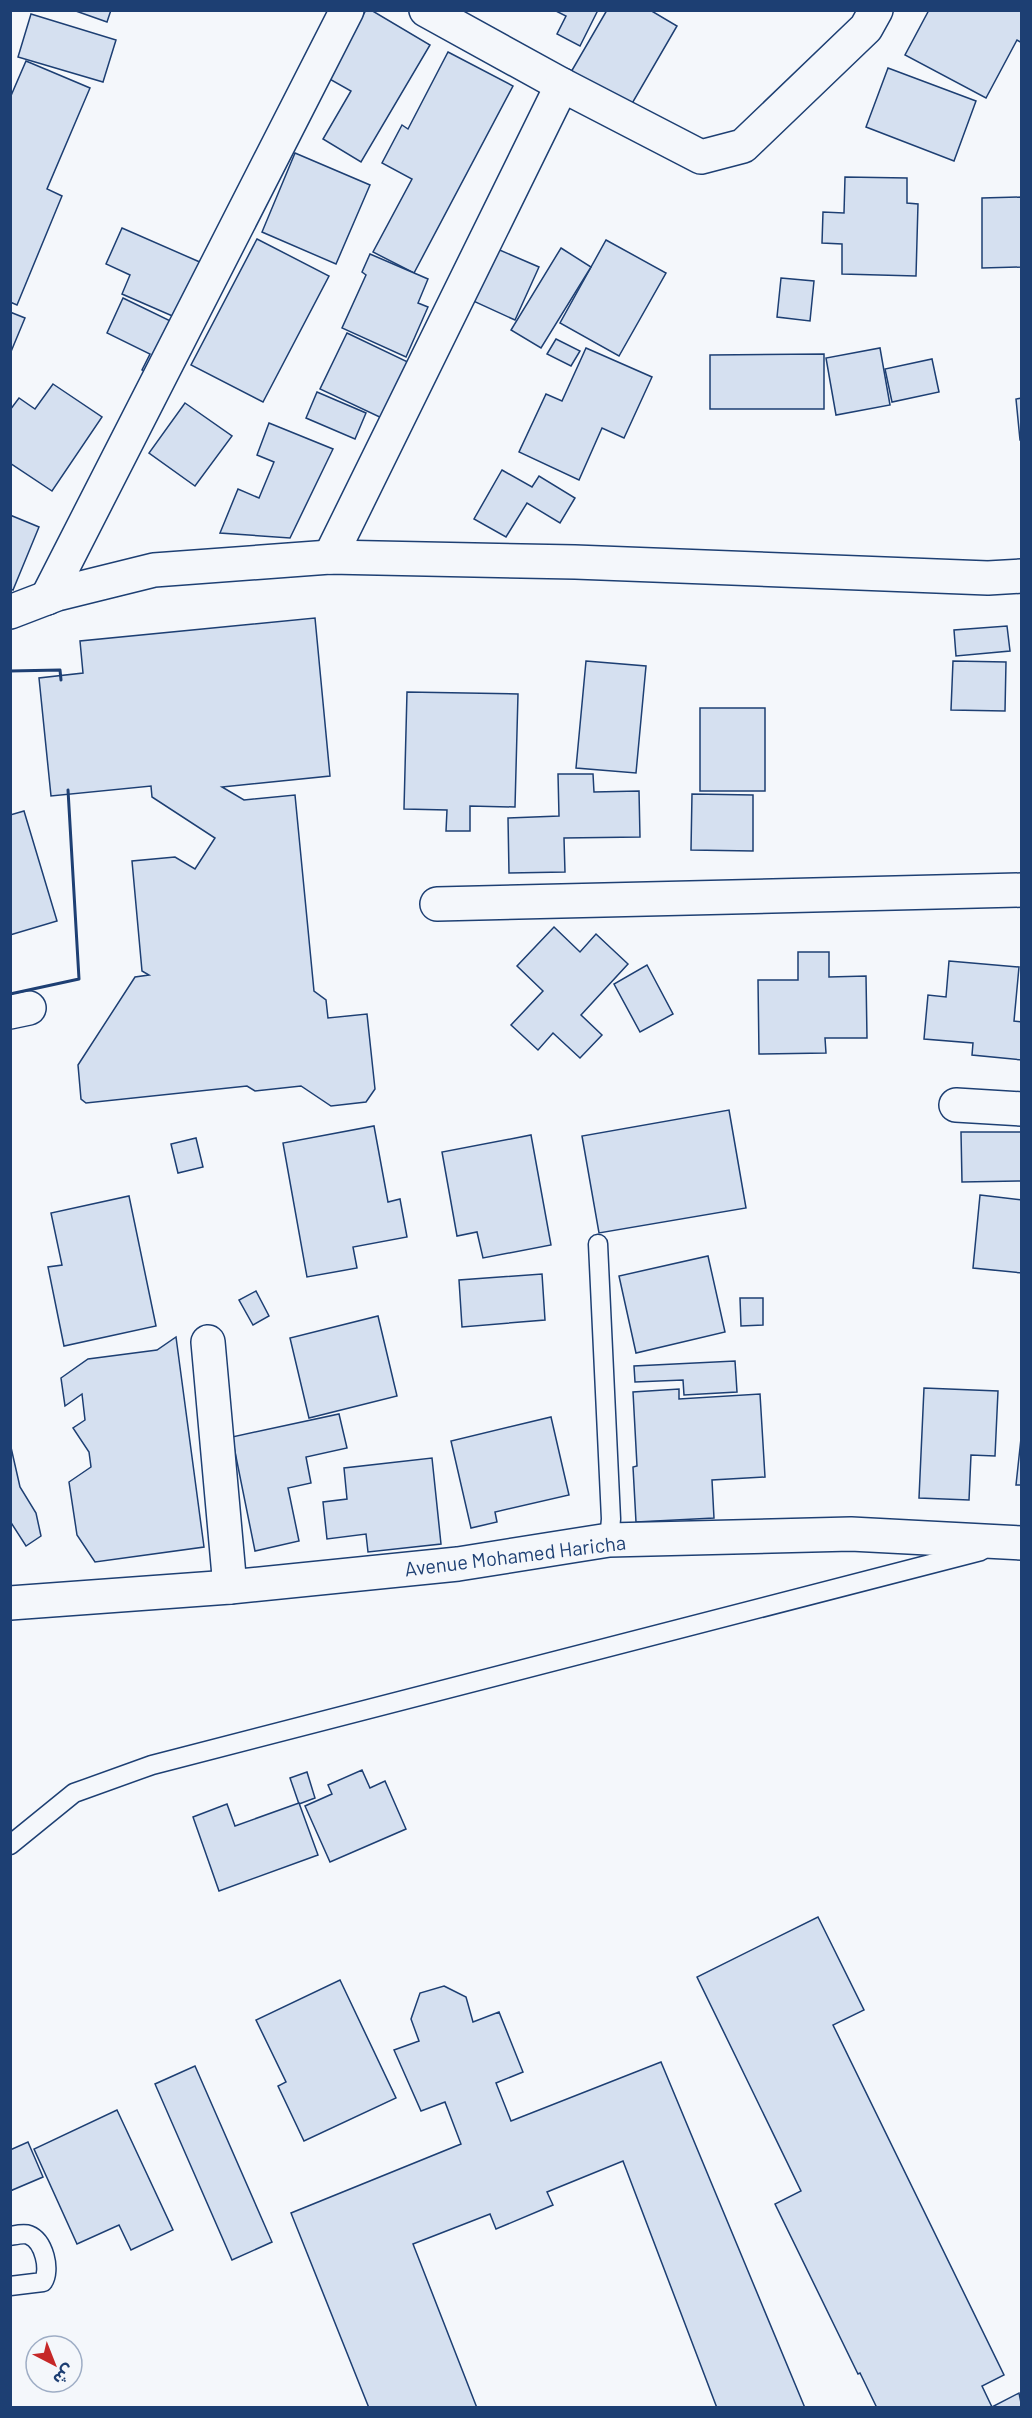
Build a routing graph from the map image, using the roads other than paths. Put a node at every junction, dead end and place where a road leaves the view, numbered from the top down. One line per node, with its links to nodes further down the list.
1 (347, 10): 7 (street)
2 (426, 10): 4 (street)
3 (876, 10): 4 (street)
4 (562, 85): 5 (street)
5 (330, 558): 6 (street); 7 (street)
6 (1022, 576)
7 (47, 598): 8 (street)
8 (10, 612)
9 (1022, 890): 10 (street)
10 (437, 904)
11 (956, 1105): 12 (street)
12 (1022, 1109)
13 (598, 1244): 15 (lane)
14 (208, 1342): 17 (street)
15 (609, 1540): 16 (street, Avenue Mohamed Haricha); 17 (street, Avenue Mohamed Haricha)
16 (1018, 1542): 19 (lane)
17 (230, 1587): 18 (street, Avenue Mohamed Haricha)
18 (10, 1603)
19 (10, 1845)
20 (10, 2236): 21 (lane)
21 (10, 2286)

